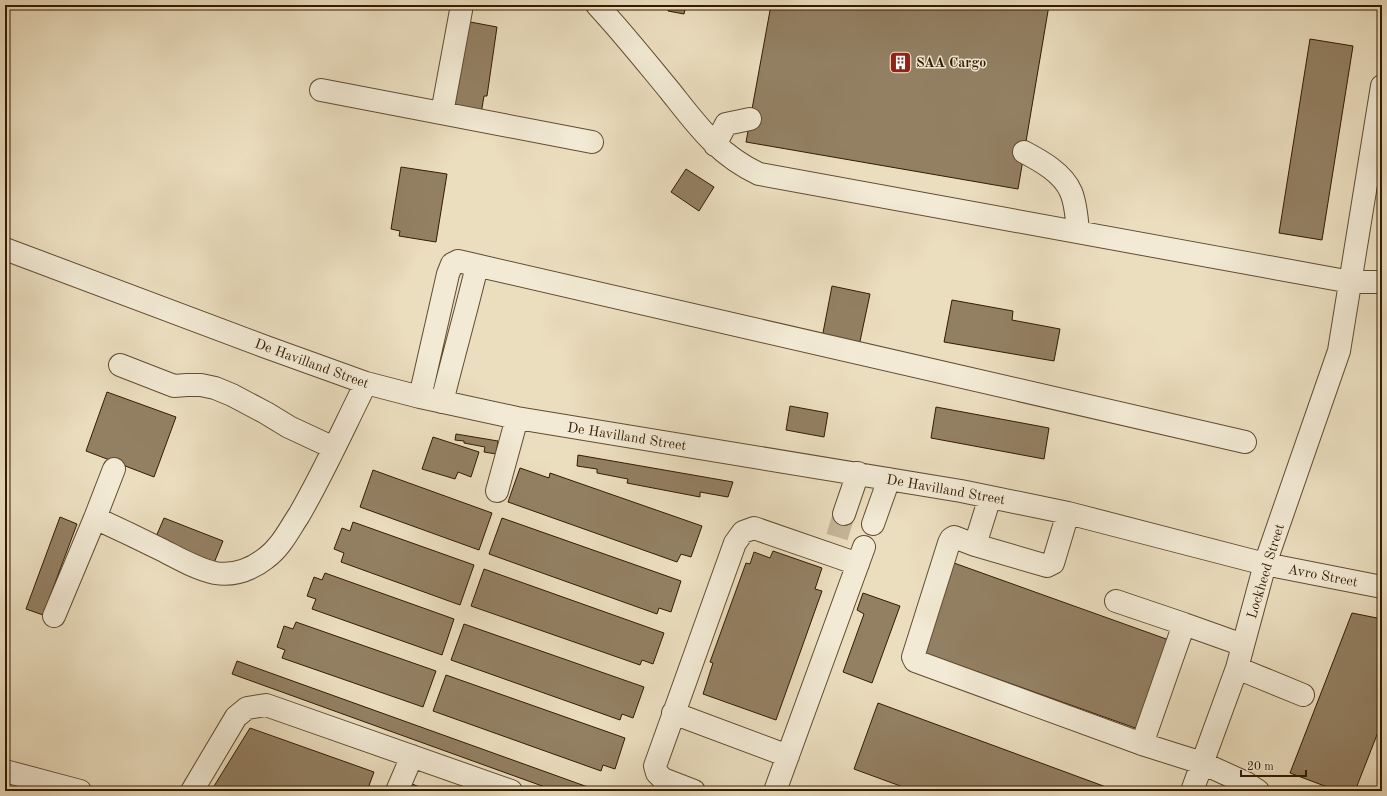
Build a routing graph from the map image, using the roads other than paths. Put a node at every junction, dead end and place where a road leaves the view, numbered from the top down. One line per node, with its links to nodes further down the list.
1 (462, 5): 5 (street)
2 (598, 6): 8 (street)
3 (1382, 86): 13 (street, Lockheed Street)
4 (321, 90): 5 (street)
5 (442, 113): 7 (street)
6 (750, 119): 8 (street)
7 (592, 142)
8 (716, 145): 10 (street)
9 (1024, 152): 10 (street)
10 (1078, 232): 13 (street)
11 (5, 249): 16 (street, De Havilland Street)
12 (477, 266): 17 (street); 18 (street); 20 (street)
13 (1351, 282): 14 (street); 32 (street, Lockheed Street)
14 (1382, 282)
15 (120, 365): 21 (street)
16 (366, 383): 17 (street, De Havilland Street); 21 (street)
17 (420, 397): 18 (street, De Havilland Street)
18 (442, 402): 19 (street, De Havilland Street)
19 (517, 418): 23 (street, De Havilland Street); 25 (street)
20 (1245, 442)
21 (334, 448): 29 (street)
22 (114, 469): 29 (street)
23 (858, 473): 24 (street, De Havilland Street); 28 (street)
24 (890, 479): 26 (street, De Havilland Street); 30 (street)
25 (497, 491)
26 (990, 497): 27 (street, De Havilland Street); 31 (street)
27 (1068, 513): 31 (street); 32 (street, De Havilland Street)
28 (844, 514)
29 (95, 518): 35 (street)
30 (873, 524)
31 (975, 545): 41 (street)
32 (1265, 564): 33 (street, Avro Street); 37 (street, Lockheed Street)
33 (1382, 587)
34 (1116, 601): 36 (street)
35 (54, 616)
36 (1184, 624): 37 (street); 41 (street)
37 (1243, 645): 38 (street, Lockheed Street)
38 (1237, 668): 39 (street); 44 (street, Lockheed Street)
39 (1303, 694)
40 (673, 713): 43 (street); 43 (street); 50 (street)
41 (1142, 744): 44 (street)
42 (412, 756): 47 (street); 48 (street); 49 (street)
43 (788, 756): 51 (street)
44 (1202, 763): 52 (street, Lockheed Street); 53 (street)
45 (5, 771): 46 (street)
46 (80, 791)
47 (192, 791)
48 (397, 791)
49 (511, 791)
50 (694, 791)
51 (775, 791)
52 (1192, 791)
53 (1257, 791)

